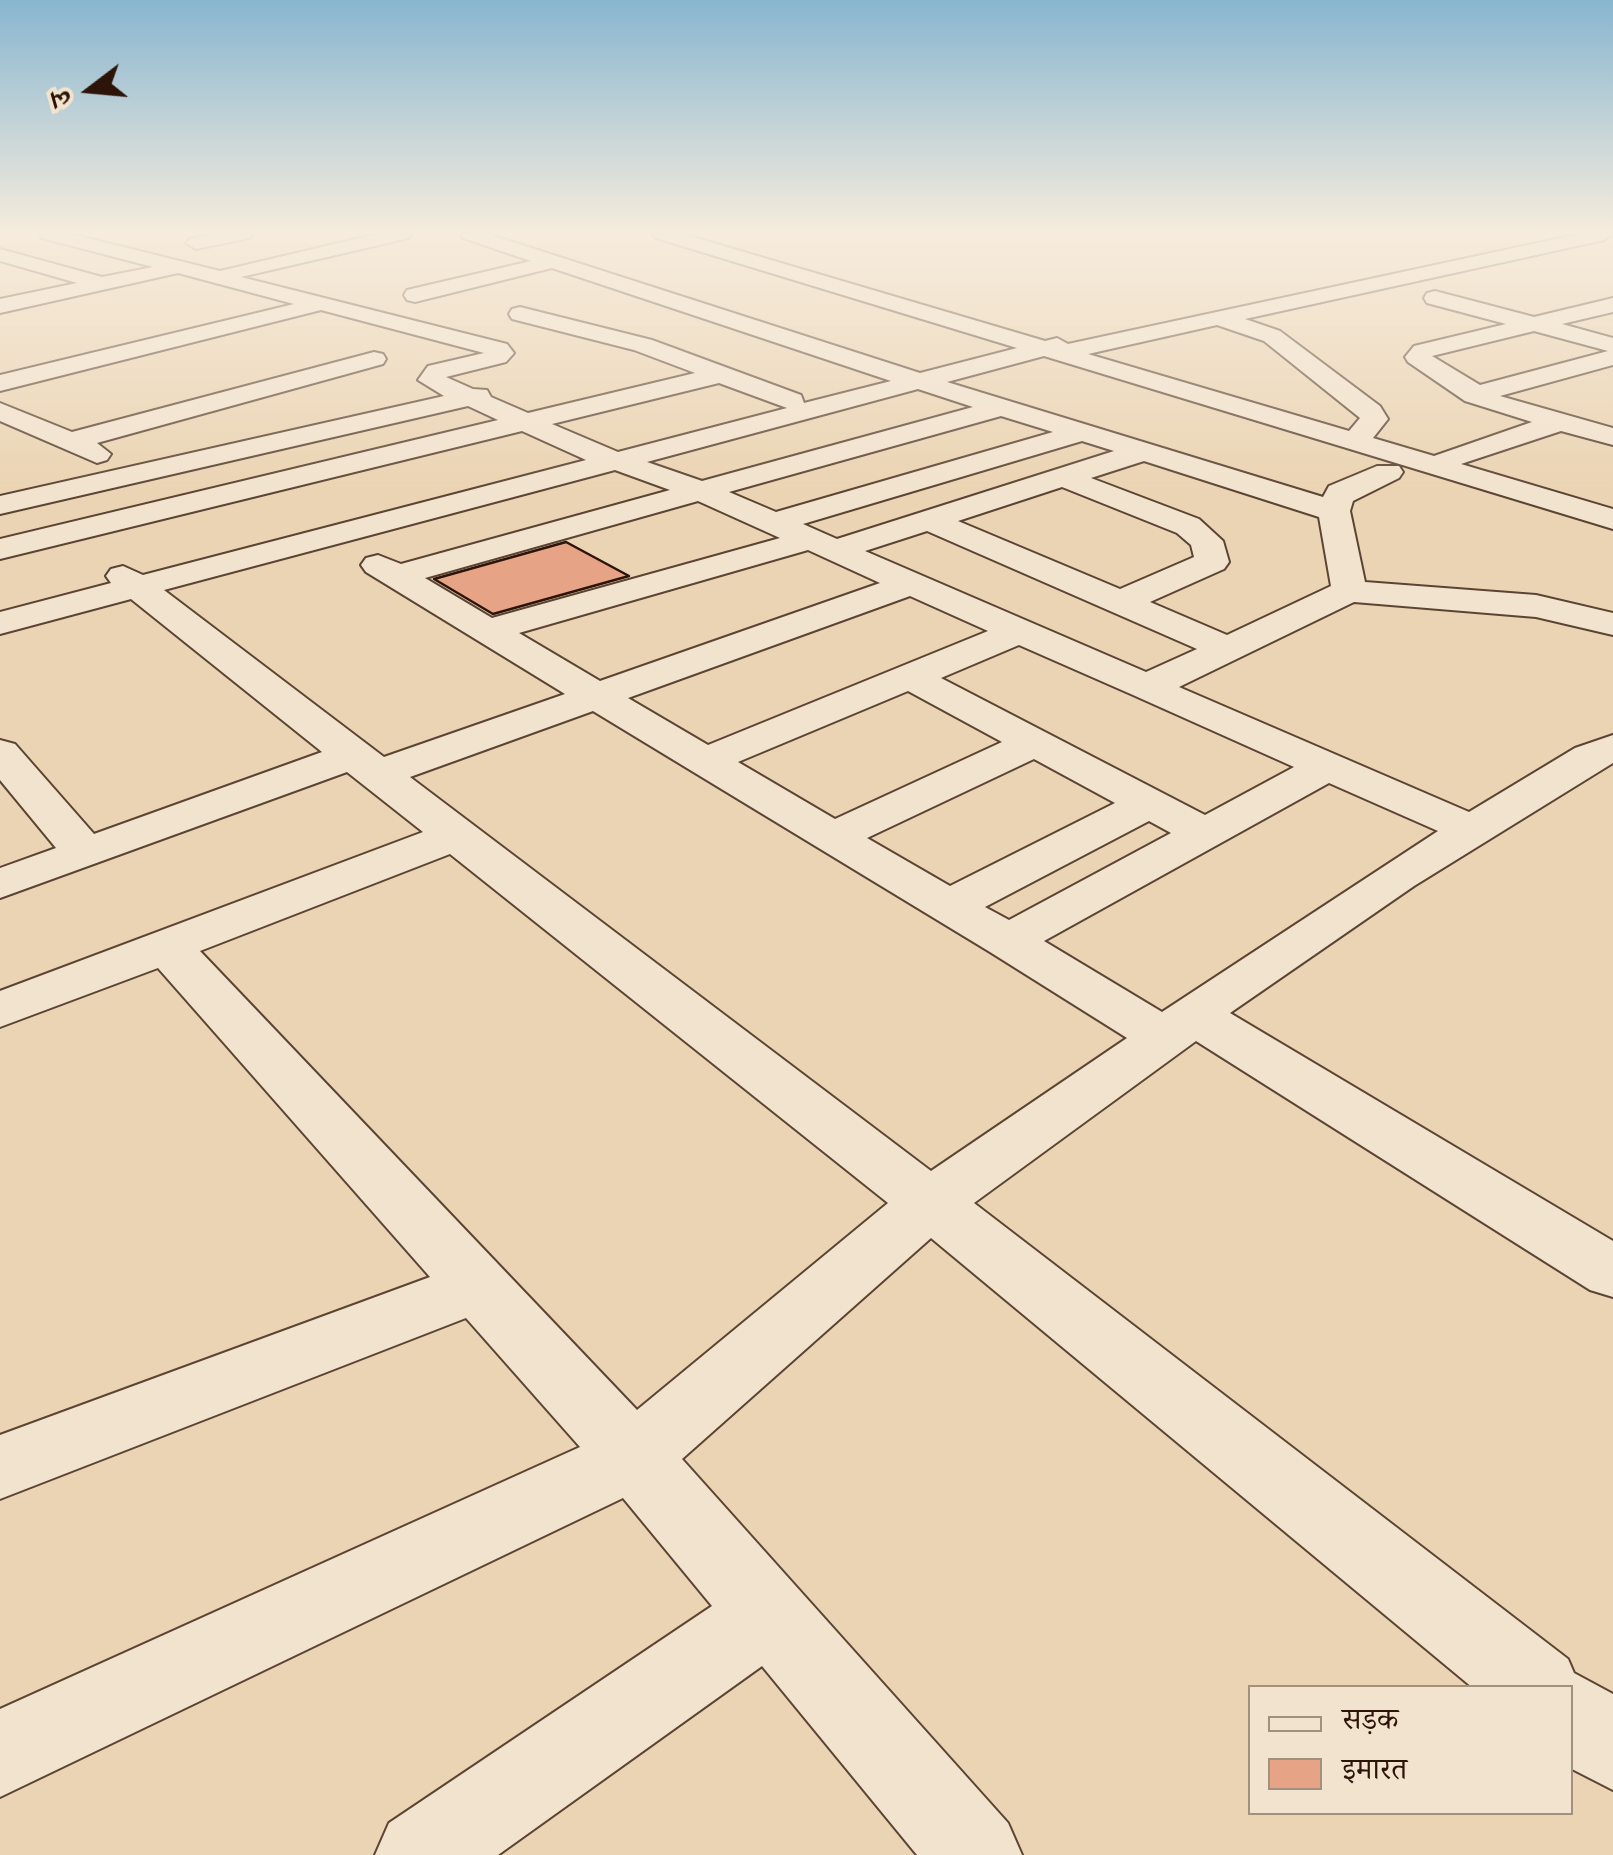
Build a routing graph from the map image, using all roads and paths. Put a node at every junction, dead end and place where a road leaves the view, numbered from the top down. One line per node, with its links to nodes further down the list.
1 (257, 321): 13 (street)
2 (394, 321): 16 (street)
3 (491, 321): 16 (street)
4 (534, 321): 17 (street)
5 (731, 321): 32 (street)
6 (940, 321): 21 (street)
7 (953, 321): 21 (street)
8 (1238, 321): 12 (street)
9 (1242, 321): 12 (street)
10 (1520, 321): 14 (street)
11 (1551, 321): 14 (street)
12 (1232, 322): 18 (street); 21 (street)
13 (243, 324): 19 (street); 28 (street)
14 (1537, 324): 20 (street); 39 (street)
15 (1310, 327): 18 (street)
16 (450, 335): 25 (street)
17 (604, 335): 23 (street); 25 (street)
18 (1272, 336): 51 (street)
19 (168, 342): 24 (street); 30 (street)
20 (1613, 345)
21 (1047, 350): 32 (street); 44 (street); 51 (street); 57 (street)
22 (8, 352): 30 (street)
23 (663, 353): 27 (street); 31 (street)
24 (213, 356)
25 (498, 357): 28 (street)
26 (1613, 357): 34 (street)
27 (605, 366)
28 (402, 367): 33 (street); 41 (street)
29 (251, 368): 33 (street)
30 (57, 369): 35 (street); 36 (street)
31 (719, 375): 42 (street); 48 (street)
32 (911, 378): 42 (street); 43 (street); 55 (street)
33 (292, 381): 45 (street); 47 (street)
34 (1530, 381): 38 (street); 39 (street)
35 (0, 383)
36 (100, 386)
37 (509, 388): 41 (street)
38 (1580, 394)
39 (1474, 395): 49 (street)
40 (129, 396): 45 (street)
41 (470, 397): 47 (street); 48 (street)
42 (792, 402): 55 (street)
43 (1005, 406): 50 (street); 60 (street)
44 (1145, 407): 50 (street); 57 (street)
45 (173, 413): 53 (street)
46 (3, 414): 53 (street)
47 (385, 417): 56 (street)
48 (524, 420): 55 (street); 62 (street)
49 (1557, 424): 52 (street); 57 (street)
50 (1079, 430): 54 (street); 68 (street)
51 (1361, 434): 57 (street)
52 (1613, 438)
53 (69, 442): 56 (street)
54 (1144, 451): 58 (street); 65 (street)
55 (608, 456): 60 (street); 69 (street); 70 (street)
56 (143, 473): 61 (street); 62 (street)
57 (1426, 475): 64 (street); 65 (street); 66 (street); 71 (street)
58 (1062, 477): 67 (street); 78 (street)
59 (0, 480): 61 (street)
60 (698, 490): 68 (street); 74 (street)
61 (34, 497): 63 (street)
62 (187, 504): 69 (street); 73 (street)
63 (0, 505)
64 (1613, 508)
65 (1334, 511): 77 (street)
66 (1613, 519)
67 (929, 520): 72 (street); 78 (street)
68 (774, 523): 72 (street)
69 (232, 534): 75 (street)
70 (331, 536): 74 (street); 75 (street)
71 (1613, 542)
72 (823, 544): 76 (street); 82 (street)
73 (0, 548)
74 (396, 576): 82 (street)
75 (130, 582): 79 (street); 80 (street); 92 (street)
76 (912, 584): 83 (street); 87 (street)
77 (1349, 591): 81 (street); 84 (street)
78 (1120, 602): 84 (street)
79 (0, 608)
80 (0, 623)
81 (1613, 624)
82 (487, 631): 87 (street)
83 (1020, 631): 85 (street); 86 (street)
84 (1228, 648): 86 (street)
85 (910, 677): 88 (street); 91 (street)
86 (1148, 687): 93 (street)
87 (596, 696): 91 (street); 92 (street)
88 (1035, 743): 94 (street); 98 (street)
89 (1602, 752): 95 (street)
90 (0, 753): 99 (street)
91 (705, 761): 98 (street)
92 (363, 765): 97 (street); 99 (street)
93 (1328, 766): 95 (street); 96 (street)
94 (1150, 803): 96 (street); 101 (street)
95 (1473, 830): 105 (street)
96 (1205, 833): 102 (street)
97 (457, 836): 103 (street); 106 (street)
98 (832, 837): 101 (street)
99 (86, 853): 100 (street)
100 (0, 884)
101 (950, 906): 102 (street)
102 (1008, 941): 105 (street)
103 (165, 944): 104 (street); 108 (street)
104 (0, 1010)
105 (1179, 1026): 106 (street); 107 (street)
106 (930, 1203): 109 (street); 112 (street)
107 (1613, 1272)
108 (478, 1286): 109 (street); 110 (street)
109 (634, 1457): 111 (street); 115 (street)
110 (0, 1467)
111 (767, 1616): 116 (street); 117 (street)
112 (1534, 1685)
113 (1573, 1716): 114 (street)
114 (1613, 1748)
115 (0, 1754)
116 (421, 1855)
117 (976, 1855)

